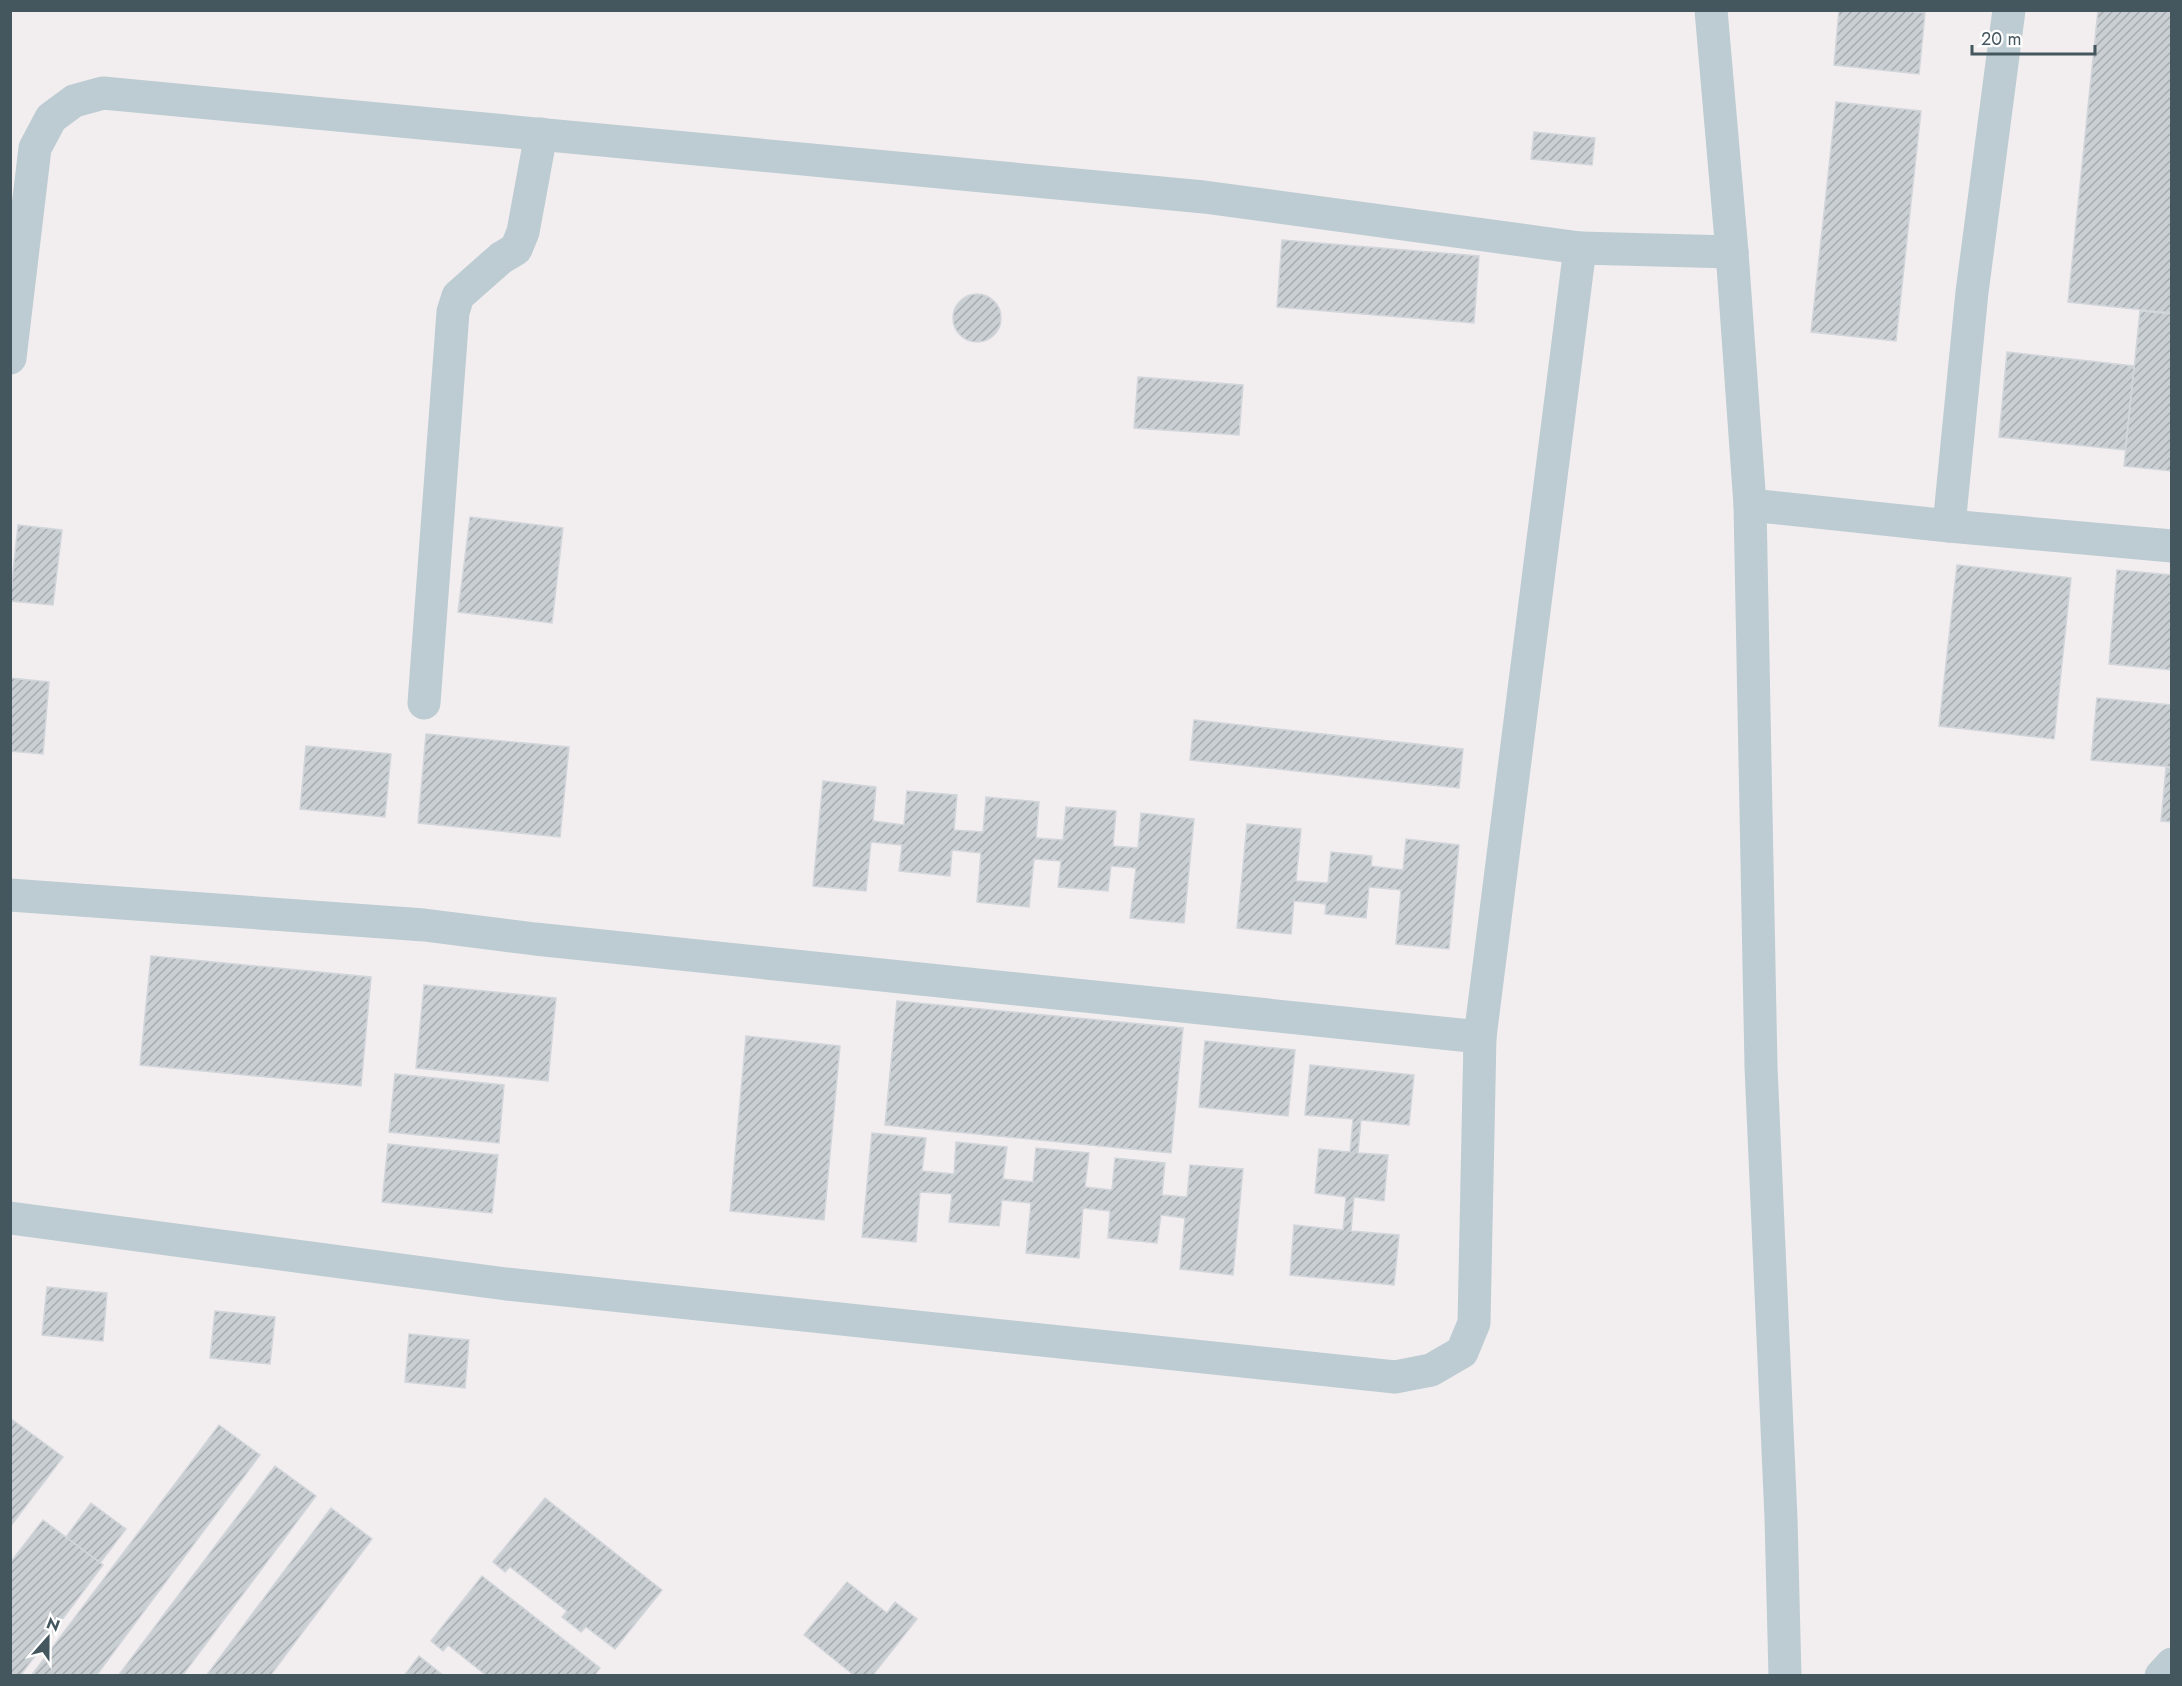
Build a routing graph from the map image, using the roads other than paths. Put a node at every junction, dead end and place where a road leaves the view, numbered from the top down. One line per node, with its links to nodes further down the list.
1 (1711, 10): 5 (street)
2 (2009, 10): 8 (street)
3 (541, 134): 4 (street); 6 (street); 10 (street)
4 (1580, 248): 5 (street); 12 (street)
5 (1732, 252): 7 (street)
6 (10, 358)
7 (1750, 505): 8 (street); 15 (street)
8 (1949, 526): 9 (street)
9 (2172, 546)
10 (424, 703)
11 (10, 895): 12 (street)
12 (1480, 1037): 13 (street)
13 (10, 1218)
14 (2172, 1664): 16 (street)
15 (1785, 1676)
16 (2161, 1676)

